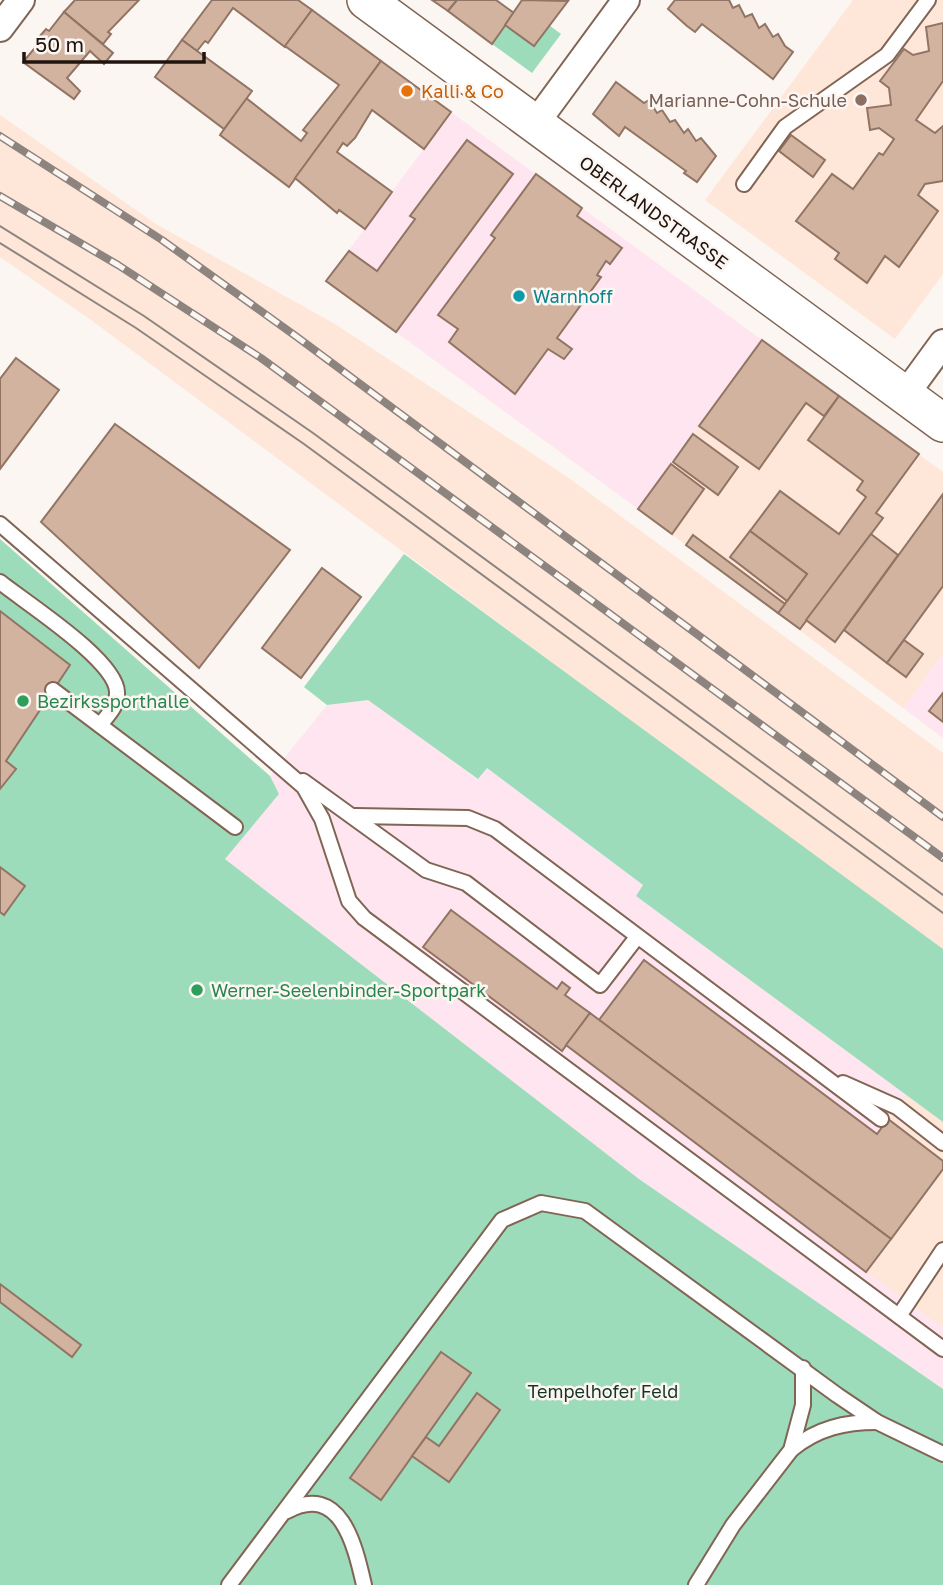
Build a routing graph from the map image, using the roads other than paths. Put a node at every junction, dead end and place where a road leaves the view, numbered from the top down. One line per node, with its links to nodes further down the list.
1 (21, 0): 5 (street)
2 (366, 0): 6 (street, OBERLANDSTRASSE)
3 (626, 0): 6 (street)
4 (928, 0): 7 (lane)
5 (0, 29)
6 (535, 124): 9 (street, OBERLANDSTRASSE)
7 (744, 184)
8 (943, 343): 9 (street)
9 (905, 395): 10 (street, OBERLANDSTRASSE)
10 (943, 423)
11 (0, 524): 15 (lane)
12 (0, 582): 14 (lane)
13 (53, 690): 14 (lane)
14 (100, 725): 17 (lane)
15 (279, 765): 16 (lane); 23 (lane)
16 (355, 816): 18 (lane); 18 (lane)
17 (235, 827)
18 (637, 937): 19 (lane)
19 (819, 1073): 20 (lane); 21 (lane)
20 (881, 1119)
21 (943, 1143)
22 (943, 1250): 23 (lane)
23 (899, 1316): 24 (lane)
24 (943, 1349)
25 (803, 1368): 26 (lane); 27 (lane); 29 (lane)
26 (877, 1422): 27 (lane); 28 (lane)
27 (791, 1450): 32 (lane)
28 (943, 1454)
29 (285, 1511): 30 (lane); 31 (lane)
30 (229, 1585)
31 (364, 1585)
32 (696, 1585)

